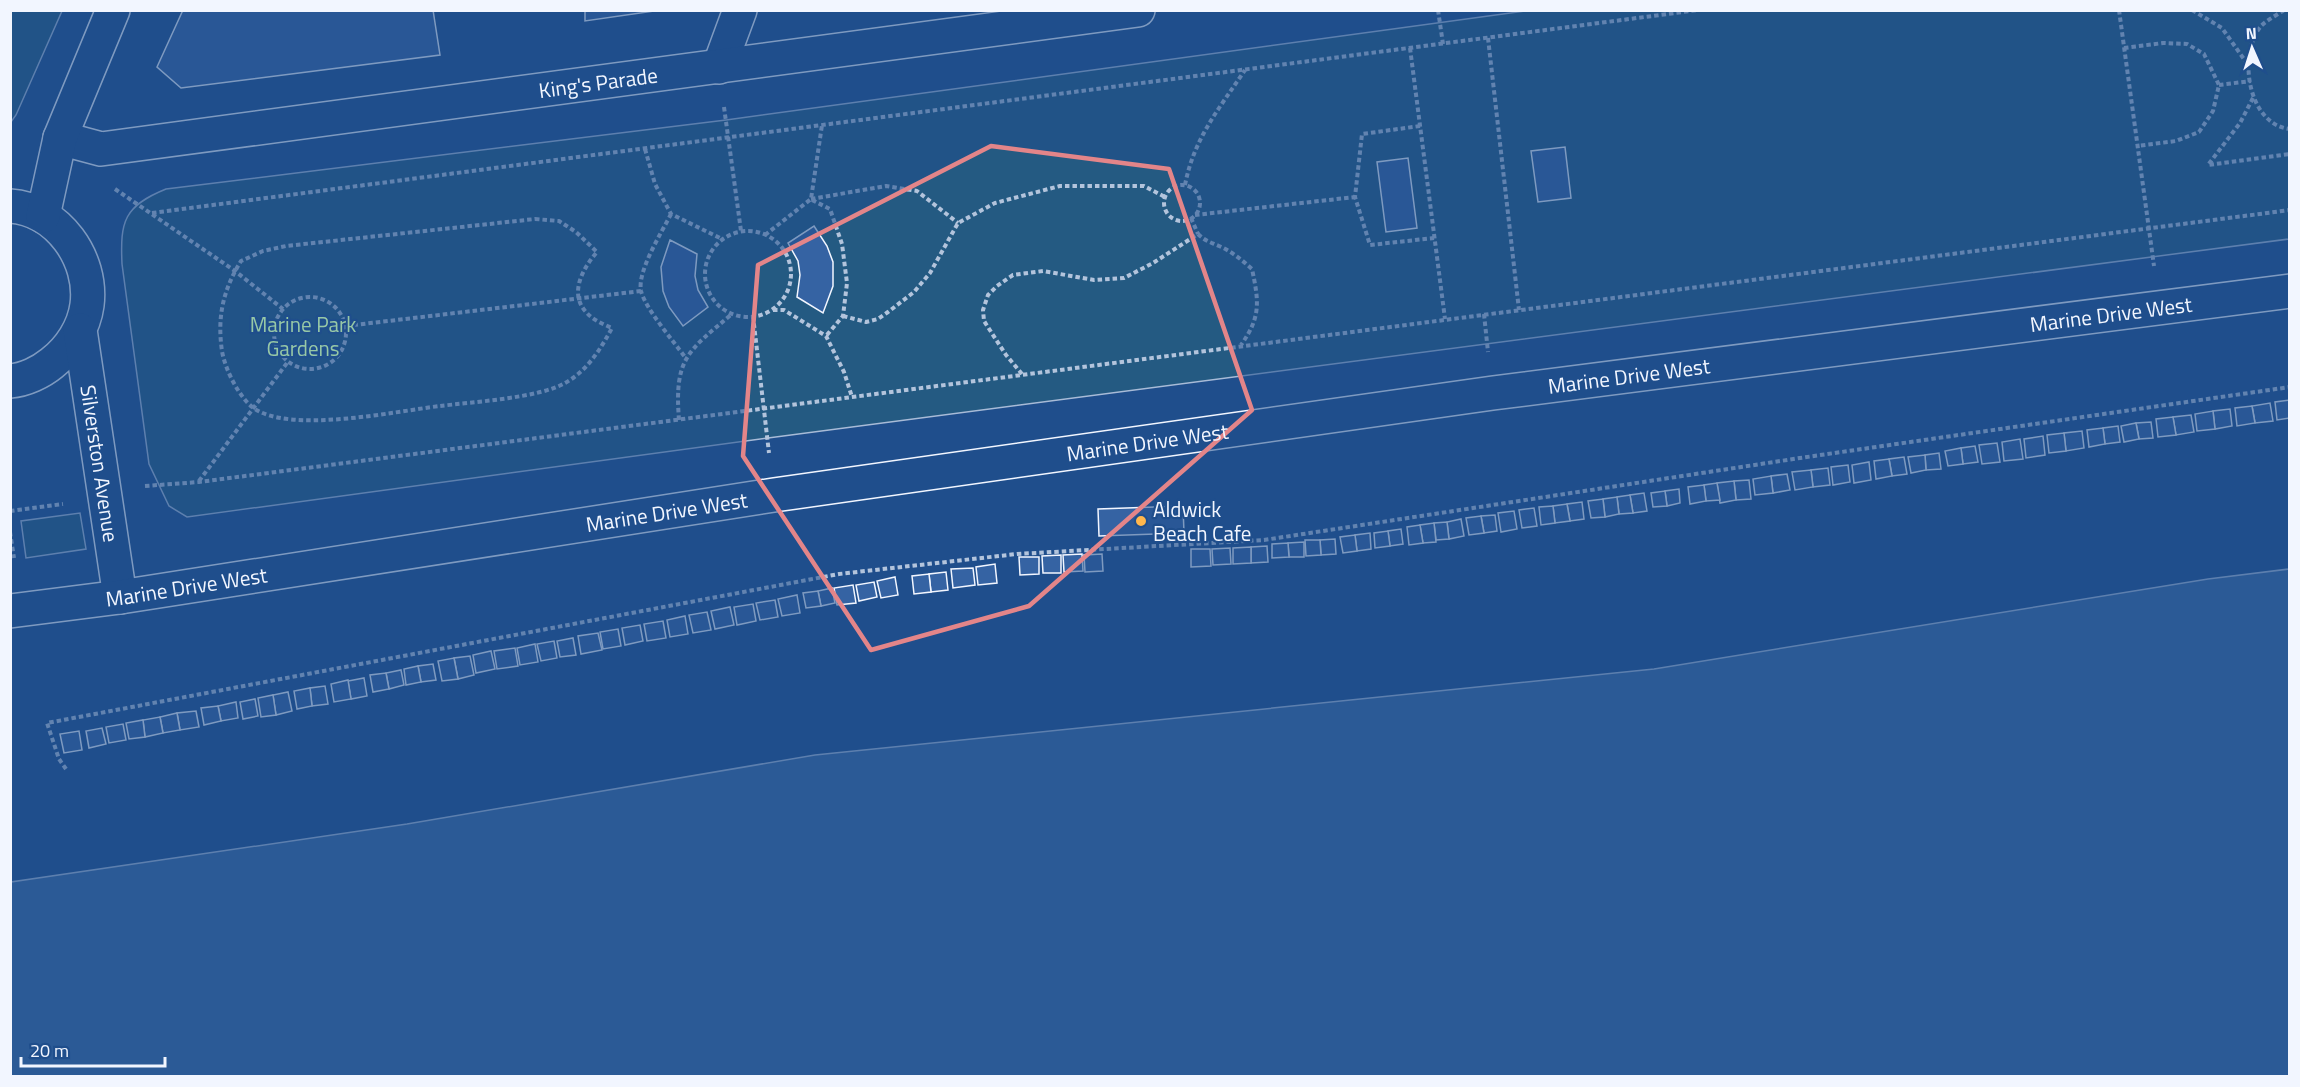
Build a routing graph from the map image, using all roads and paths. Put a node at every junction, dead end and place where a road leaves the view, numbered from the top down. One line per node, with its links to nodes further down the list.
1 (113, 10): 22 (street)
2 (740, 10): 14 (street)
3 (1138, 10): 14 (street, King's Parade)
4 (1438, 10): 10 (path)
5 (1698, 10): 9 (path)
6 (2119, 10): 12 (path)
7 (2192, 10): 13 (path)
8 (2284, 10): 13 (path)
9 (1488, 38): 10 (path); 52 (path)
10 (1443, 44): 11 (path)
11 (1410, 48): 15 (path); 20 (path)
12 (2124, 48): 17 (path); 24 (path)
13 (2247, 63): 16 (path)
14 (719, 67): 23 (path); 25 (street, King's Parade)
15 (1245, 70): 19 (path); 28 (path)
16 (2251, 81): 17 (path); 18 (path)
17 (2219, 85): 24 (path)
18 (2253, 98): 21 (path); 27 (path)
19 (822, 125): 23 (path); 31 (path)
20 (1420, 126): 30 (path); 43 (path)
21 (2289, 129)
22 (60, 138): 25 (street, King's Parade); 36 (street)
23 (729, 138): 26 (path); 40 (path)
24 (2137, 146): 39 (path)
25 (101, 149): 34 (path)
26 (645, 149): 34 (path); 35 (path)
27 (2289, 154)
28 (1185, 186): 29 (path); 37 (path)
29 (1165, 197): 37 (path); 38 (path)
30 (1356, 197): 37 (path); 43 (path)
31 (811, 200): 38 (path); 42 (path); 55 (path)
32 (10, 206): 36 (street, Silverston Avenue)
33 (2289, 210): 39 (path)
34 (152, 213): 45 (path)
35 (671, 214): 44 (path); 46 (path)
36 (43, 216): 58 (street, Silverston Avenue)
37 (1193, 216): 41 (path)
38 (958, 223): 55 (path)
39 (2148, 228): 49 (path); 52 (path)
40 (741, 231): 42 (path); 44 (path)
41 (1198, 234): 60 (path); 63 (path)
42 (765, 235): 51 (path)
43 (1434, 238): 56 (path)
44 (722, 239): 53 (path)
45 (235, 271): 48 (path); 50 (path); 67 (path)
46 (641, 291): 48 (path); 61 (path)
47 (2289, 291): 49 (street, Marine Drive West)
48 (579, 298): 57 (path); 67 (path)
49 (2159, 308): 72 (street, Marine Drive West)
50 (283, 309): 57 (path); 62 (path)
51 (772, 310): 54 (path); 59 (path)
52 (1519, 310): 56 (path)
53 (732, 314): 54 (path); 61 (path)
54 (753, 316): 68 (path)
55 (843, 316): 59 (path)
56 (1445, 319): 60 (path)
57 (346, 326): 62 (path)
58 (80, 330): 64 (street, Silverston Avenue); 77 (street, Silverston Avenue)
59 (826, 336): 66 (path)
60 (1241, 346): 63 (path)
61 (685, 357): 69 (path)
62 (287, 363): 67 (path)
63 (1023, 374): 66 (path)
64 (10, 381)
65 (2289, 387): 79 (path)
66 (852, 397): 68 (path)
67 (253, 407): 70 (path)
68 (764, 409): 69 (path); 72 (path)
69 (679, 420): 70 (path)
70 (199, 482): 71 (path)
71 (134, 487)
72 (774, 495): 77 (street, Marine Drive West)
73 (65, 504): 74 (path)
74 (10, 511)
75 (10, 532): 76 (path)
76 (14, 558)
77 (120, 597): 78 (street, Marine Drive West)
78 (10, 611)
79 (66, 769)

